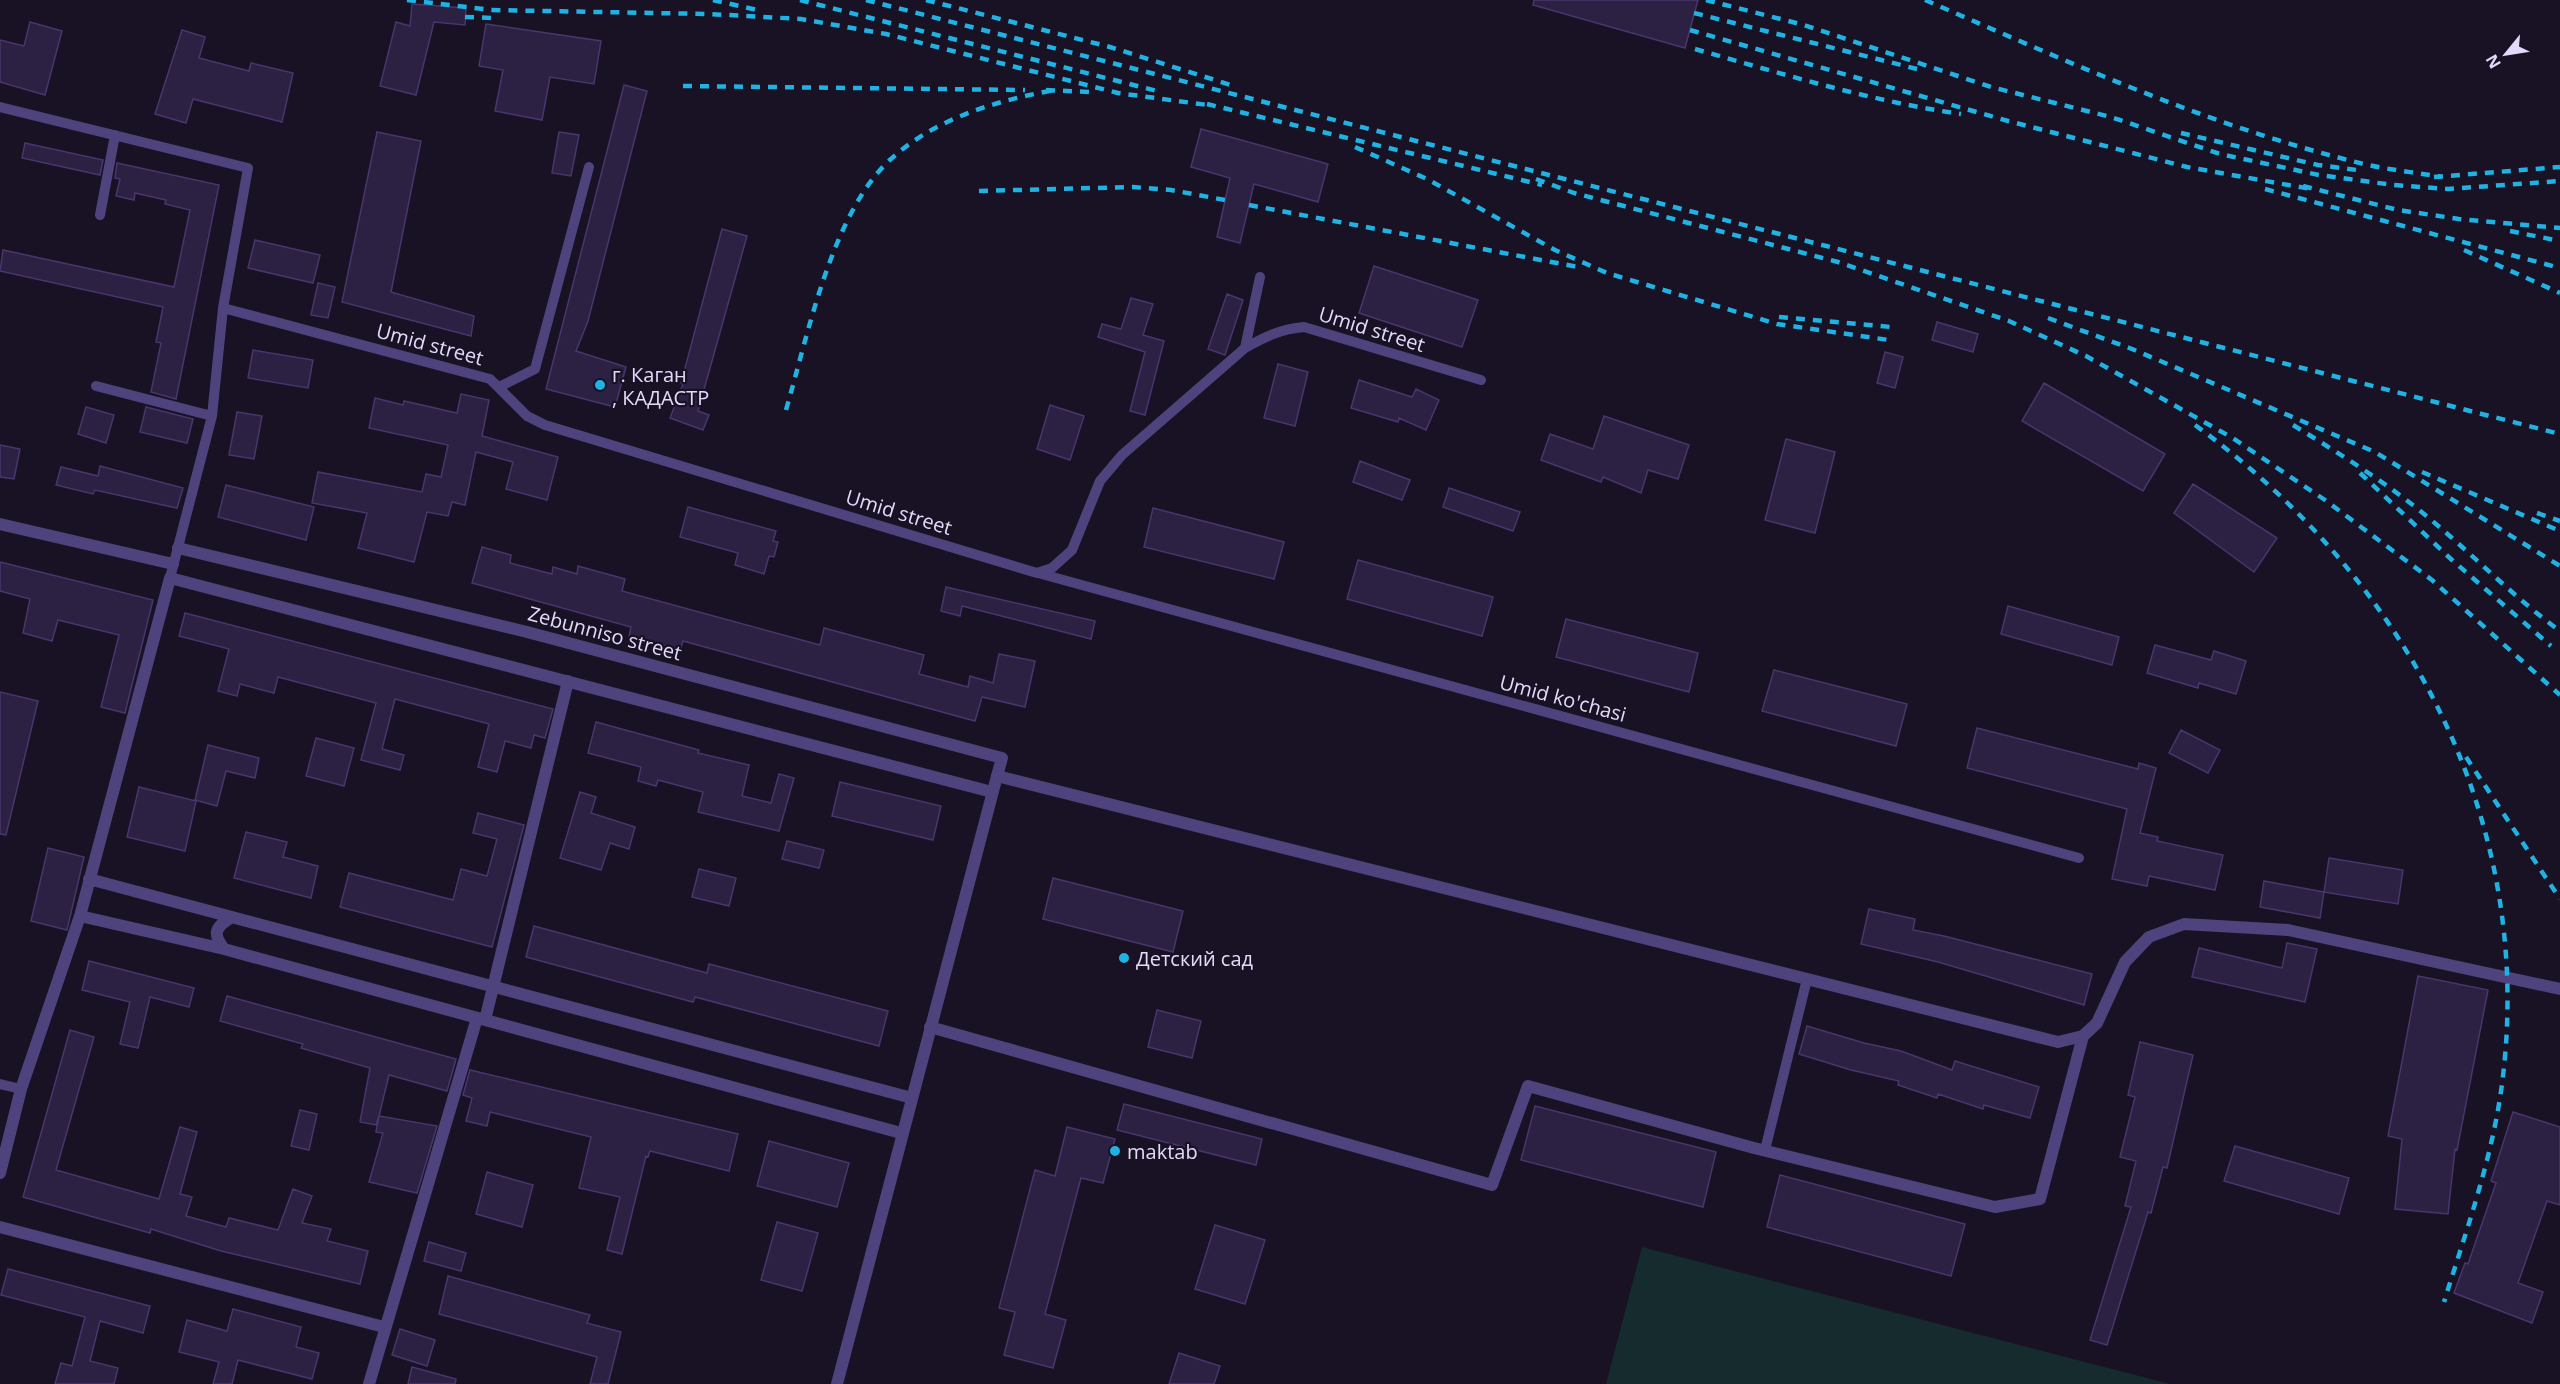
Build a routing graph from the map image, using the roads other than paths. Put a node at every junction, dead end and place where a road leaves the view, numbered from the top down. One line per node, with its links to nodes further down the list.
1 (0, 107): 2 (lane)
2 (115, 135): 4 (lane); 6 (lane)
3 (589, 167): 10 (lane)
4 (100, 215)
5 (1260, 277): 7 (lane)
6 (223, 308): 10 (lane, Umid street); 11 (lane)
7 (1245, 348): 8 (lane, Umid street); 15 (lane, Umid street)
8 (1481, 380)
9 (96, 386): 11 (lane)
10 (499, 387): 15 (lane, Umid street)
11 (212, 416): 13 (lane)
12 (0, 524): 14 (street)
13 (178, 548): 14 (lane); 18 (street, Zebunniso street)
14 (173, 564): 16 (lane)
15 (1037, 573): 20 (lane, Umid ko'chasi)
16 (170, 578): 17 (street); 21 (street)
17 (568, 681): 19 (street); 26 (street)
18 (997, 776): 19 (street); 25 (street)
19 (992, 792): 29 (street)
20 (2079, 858)
21 (88, 879): 22 (street); 23 (street)
22 (80, 916): 24 (street); 32 (street)
23 (232, 917): 24 (street); 26 (street)
24 (224, 950): 28 (street)
25 (1808, 979): 30 (street); 35 (lane)
26 (495, 987): 28 (street); 33 (street)
27 (2560, 989): 30 (street)
28 (481, 1019): 34 (street); 38 (street)
29 (930, 1027): 33 (street); 35 (street)
30 (2083, 1036): 35 (street)
31 (0, 1084): 32 (lane)
32 (21, 1089): 36 (street)
33 (912, 1098): 34 (street)
34 (901, 1133): 40 (street)
35 (1764, 1150)
36 (0, 1173)
37 (0, 1227): 38 (street)
38 (384, 1327): 39 (street)
39 (369, 1384)
40 (837, 1384)

